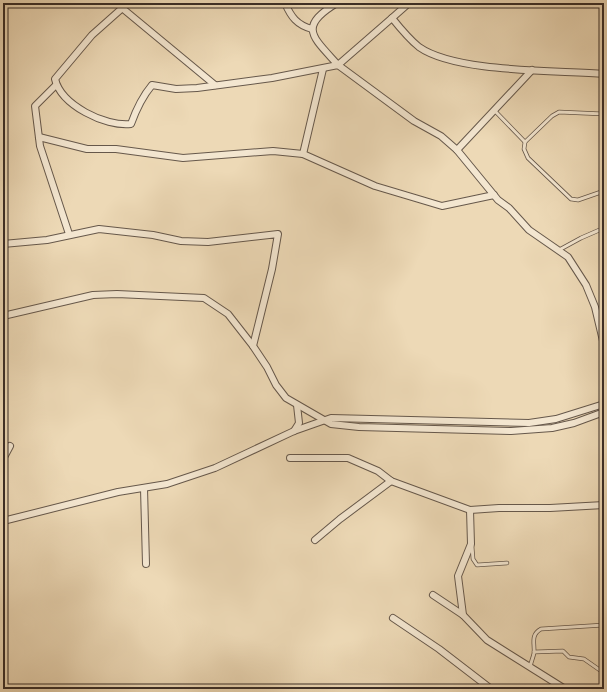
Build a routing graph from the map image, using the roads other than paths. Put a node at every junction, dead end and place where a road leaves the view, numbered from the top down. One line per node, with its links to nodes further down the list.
1 (128, 3): 5 (street)
2 (285, 3): 7 (street)
3 (337, 3): 7 (street)
4 (410, 3): 6 (street)
5 (122, 8): 12 (street); 13 (street)
6 (392, 18): 8 (street); 10 (street)
7 (312, 29): 8 (street)
8 (338, 65): 9 (street); 18 (street)
9 (323, 69): 13 (street); 19 (street)
10 (532, 70): 11 (street); 14 (street)
11 (604, 74)
12 (56, 85): 13 (street); 16 (street)
13 (215, 85)
14 (494, 110): 17 (lane); 18 (street)
15 (604, 114): 17 (lane)
16 (39, 137): 19 (street); 23 (street)
17 (525, 142): 20 (lane)
18 (457, 150): 21 (street)
19 (304, 154): 21 (street)
20 (604, 191)
21 (494, 195): 25 (street)
22 (604, 228): 25 (lane)
23 (68, 234): 24 (street); 28 (street)
24 (3, 244)
25 (559, 250): 27 (street)
26 (3, 316): 28 (street)
27 (604, 345)
28 (254, 346): 30 (street)
29 (604, 404): 32 (street)
30 (297, 405): 33 (street); 35 (street)
31 (604, 412): 34 (street)
32 (571, 415): 33 (street); 34 (street)
33 (324, 421): 34 (street); 35 (street)
34 (574, 423)
35 (294, 431): 40 (street)
36 (10, 446): 38 (street)
37 (290, 458): 39 (street)
38 (3, 459)
39 (391, 481): 42 (street); 44 (street)
40 (144, 488): 43 (street); 47 (street)
41 (604, 505): 42 (street)
42 (470, 510): 45 (street)
43 (3, 521)
44 (315, 540)
45 (472, 544): 46 (lane); 49 (street)
46 (507, 563)
47 (146, 564)
48 (433, 595): 49 (street)
49 (463, 615): 53 (street)
50 (393, 618): 55 (street)
51 (604, 625): 52 (lane)
52 (534, 652): 53 (lane); 54 (lane)
53 (530, 666): 56 (street)
54 (604, 673)
55 (491, 689)
56 (565, 689)

